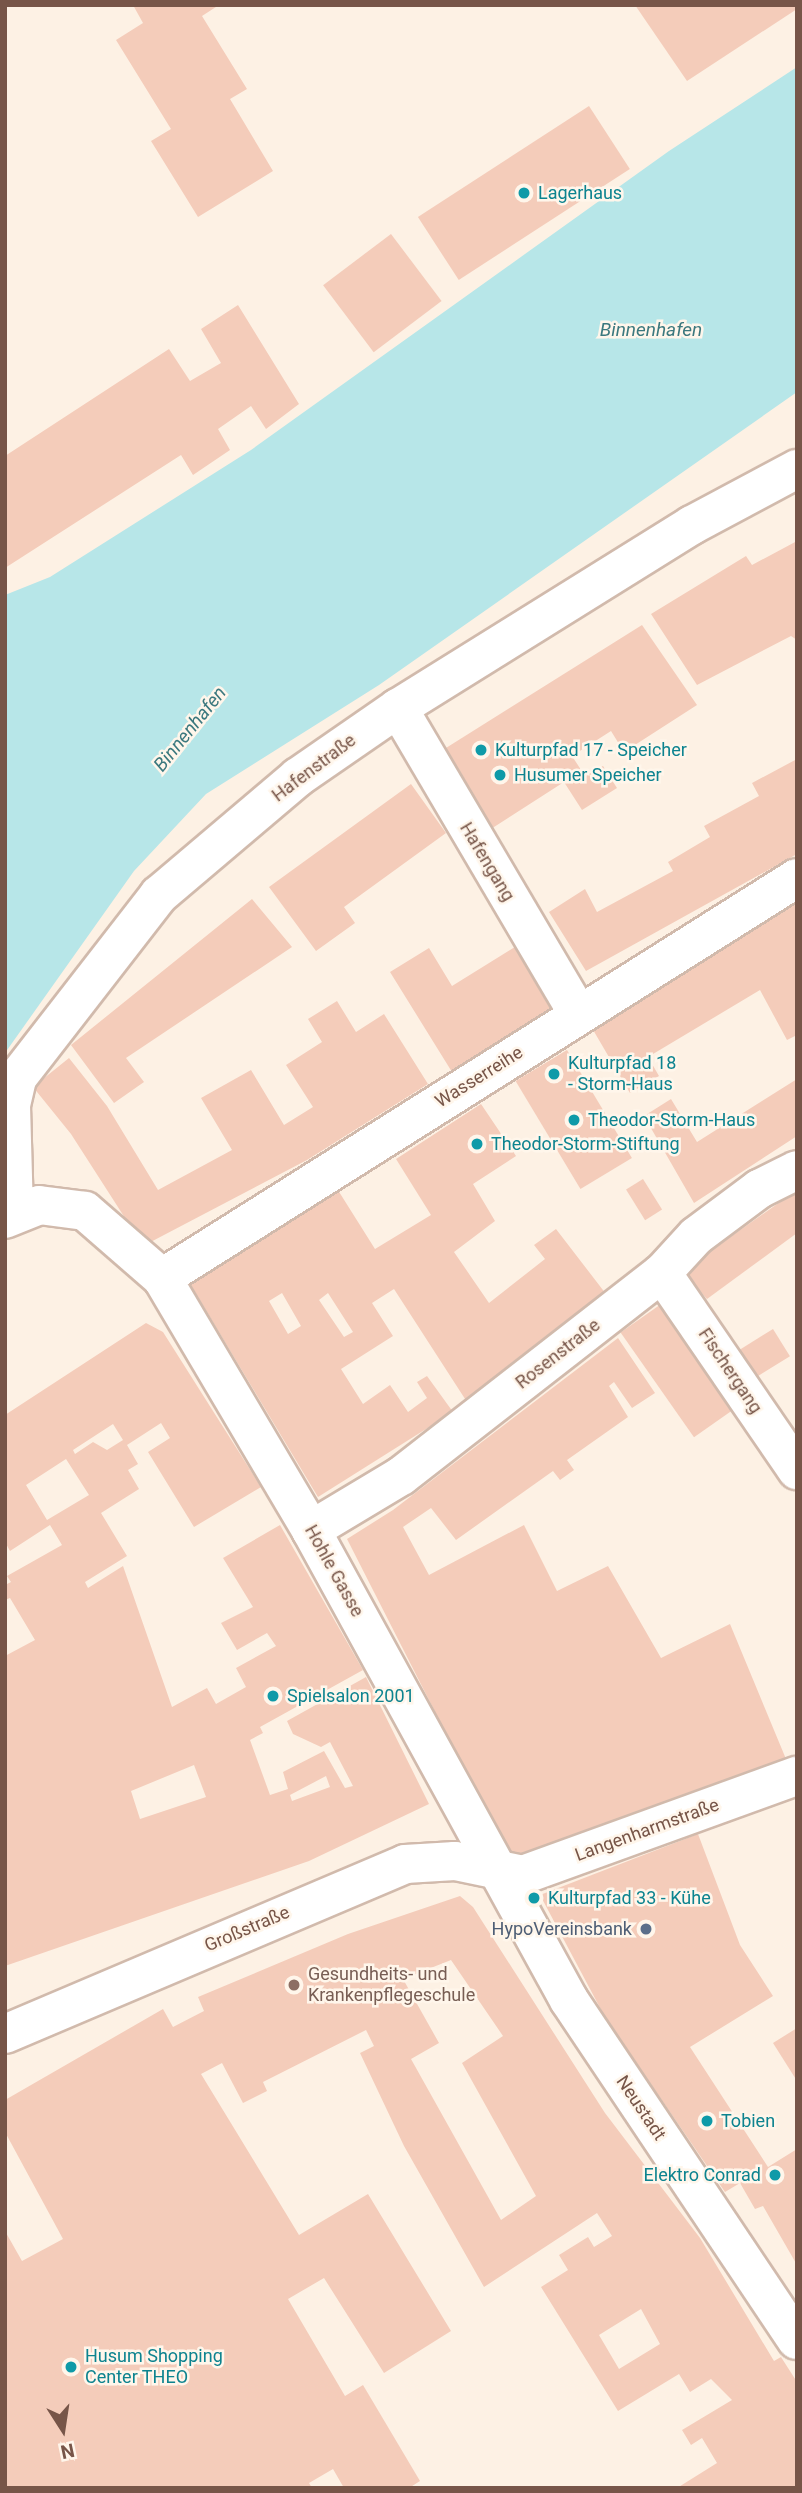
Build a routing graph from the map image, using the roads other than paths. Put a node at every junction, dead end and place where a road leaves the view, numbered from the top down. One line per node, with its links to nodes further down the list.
1 (797, 469): 2 (street, Hafenstraße)
2 (398, 708): 4 (street, Hafengang); 6 (street, Hafenstraße)
3 (797, 878): 4 (street, Wasserreihe)
4 (578, 1014): 8 (street, Wasserreihe)
5 (797, 1170): 7 (street, Rosenstraße)
6 (10, 1216): 8 (street, Hohle Gasse)
7 (662, 1273): 9 (street, Fischergang); 10 (street, Rosenstraße)
8 (162, 1278): 10 (street, Hohle Gasse)
9 (789, 1458)
10 (311, 1530): 12 (street, Hohle Gasse)
11 (797, 1776): 12 (street, Langenharmstraße)
12 (496, 1870): 13 (street, Großstraße); 14 (street, Neustadt)
13 (5, 2034)
14 (797, 2340)

